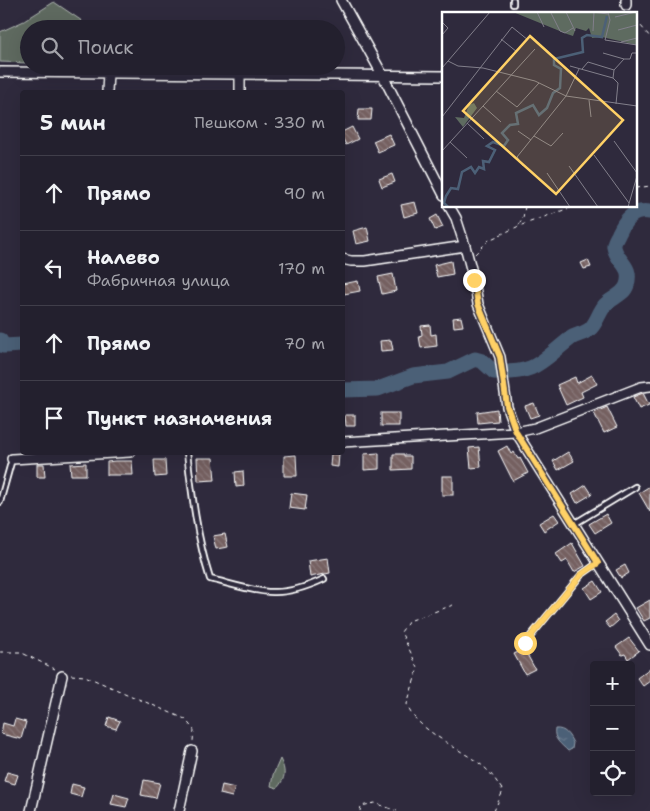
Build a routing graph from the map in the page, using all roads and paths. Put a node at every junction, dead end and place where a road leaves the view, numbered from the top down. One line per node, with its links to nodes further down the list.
1 (341, 0): 7 (street)
2 (638, 22): 3 (path)
3 (650, 37)
4 (0, 72): 5 (street)
5 (20, 72)
6 (345, 74): 7 (street)
7 (382, 74): 10 (street); 13 (street)
8 (108, 75): 11 (street)
9 (240, 75): 12 (street)
10 (442, 76)
11 (107, 90)
12 (240, 90)
13 (442, 192)
14 (450, 208): 18 (street)
15 (525, 208): 17 (path)
16 (569, 208): 17 (path)
17 (519, 226): 20 (path)
18 (465, 246): 19 (street); 20 (street)
19 (345, 260)
20 (469, 263): 22 (street)
21 (650, 386): 22 (street)
22 (516, 432): 23 (street); 29 (street)
23 (345, 442)
24 (79, 455): 26 (street)
25 (187, 455): 31 (lane)
26 (12, 459): 28 (lane)
27 (635, 487): 29 (lane)
28 (0, 502)
29 (574, 524): 30 (street)
30 (598, 563): 33 (lane); 34 (street)
31 (324, 579)
32 (454, 605): 42 (path)
33 (525, 643)
34 (650, 645)
35 (0, 652): 36 (path)
36 (62, 676): 37 (path); 38 (street)
37 (192, 751): 39 (street)
38 (31, 811)
39 (179, 811)
40 (360, 811): 41 (path)
41 (397, 811)
42 (494, 811)

